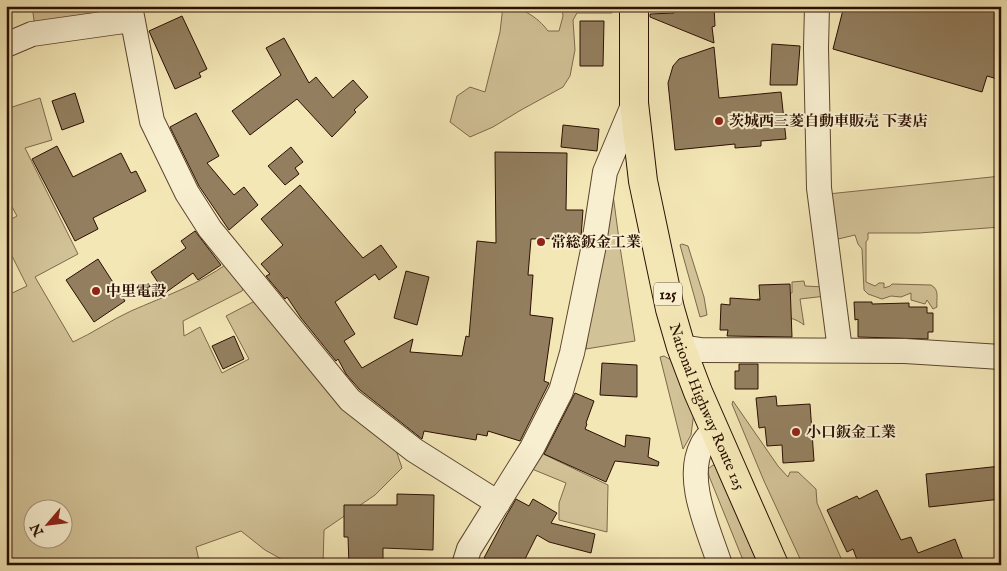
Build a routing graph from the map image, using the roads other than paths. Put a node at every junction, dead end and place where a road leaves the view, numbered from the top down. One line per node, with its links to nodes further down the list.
1 (634, 6): 5 (highway, National Highway Route 125 / 125)
2 (817, 6): 7 (street)
3 (130, 13): 4 (street); 10 (street)
4 (6, 45)
5 (634, 103): 6 (highway, National Highway Route 125 / 125); 10 (street)
6 (681, 348): 7 (street); 9 (highway, National Highway Route 125 / 125)
7 (840, 350): 8 (street)
8 (1001, 357)
9 (714, 430): 12 (street); 13 (highway, National Highway Route 125 / 125)
10 (498, 503): 11 (street)
11 (464, 565)
12 (720, 565)
13 (774, 565)

